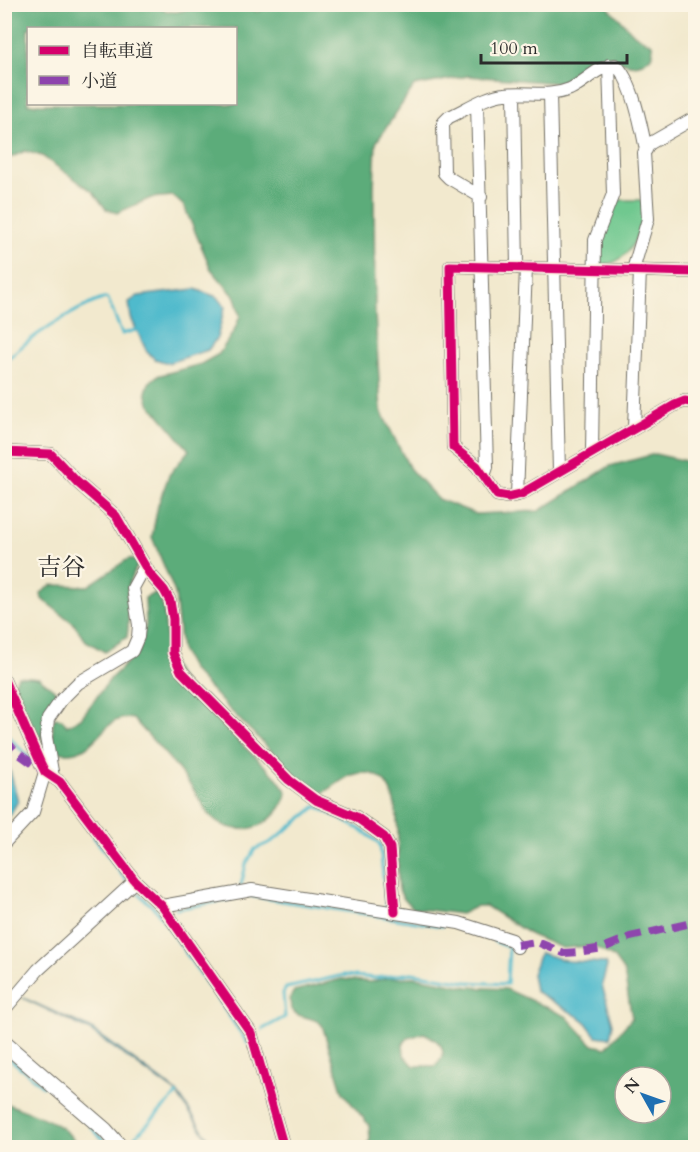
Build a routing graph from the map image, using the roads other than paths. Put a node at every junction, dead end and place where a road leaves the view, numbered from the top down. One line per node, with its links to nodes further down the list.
1 (609, 65): 3 (street); 6 (street); 11 (street)
2 (514, 94): 3 (street); 4 (street); 9 (street)
3 (550, 94): 10 (street)
4 (477, 105): 7 (street); 7 (street)
5 (695, 119): 6 (street)
6 (646, 150): 12 (street)
7 (481, 197): 8 (street)
8 (483, 267): 9 (street); 19 (street); 19 (street)
9 (521, 268): 10 (street); 20 (street)
10 (554, 268): 11 (street); 18 (street)
11 (596, 269): 12 (street); 17 (street)
12 (636, 270): 13 (street); 15 (street)
13 (696, 272)
14 (696, 403): 15 (street)
15 (634, 428): 17 (street)
16 (4, 452): 21 (street)
17 (592, 453): 18 (street)
18 (559, 472): 20 (street)
19 (484, 476): 20 (street)
20 (517, 495)
21 (145, 566): 23 (street); 27 (street)
22 (4, 680): 23 (street)
23 (49, 774): 24 (street); 25 (street)
24 (4, 843)
25 (135, 881): 26 (street); 29 (street)
26 (162, 906): 27 (street); 32 (street)
27 (395, 912): 28 (street)
28 (517, 947)
29 (4, 1010)
30 (4, 1043): 31 (street)
31 (121, 1148)
32 (284, 1148)

